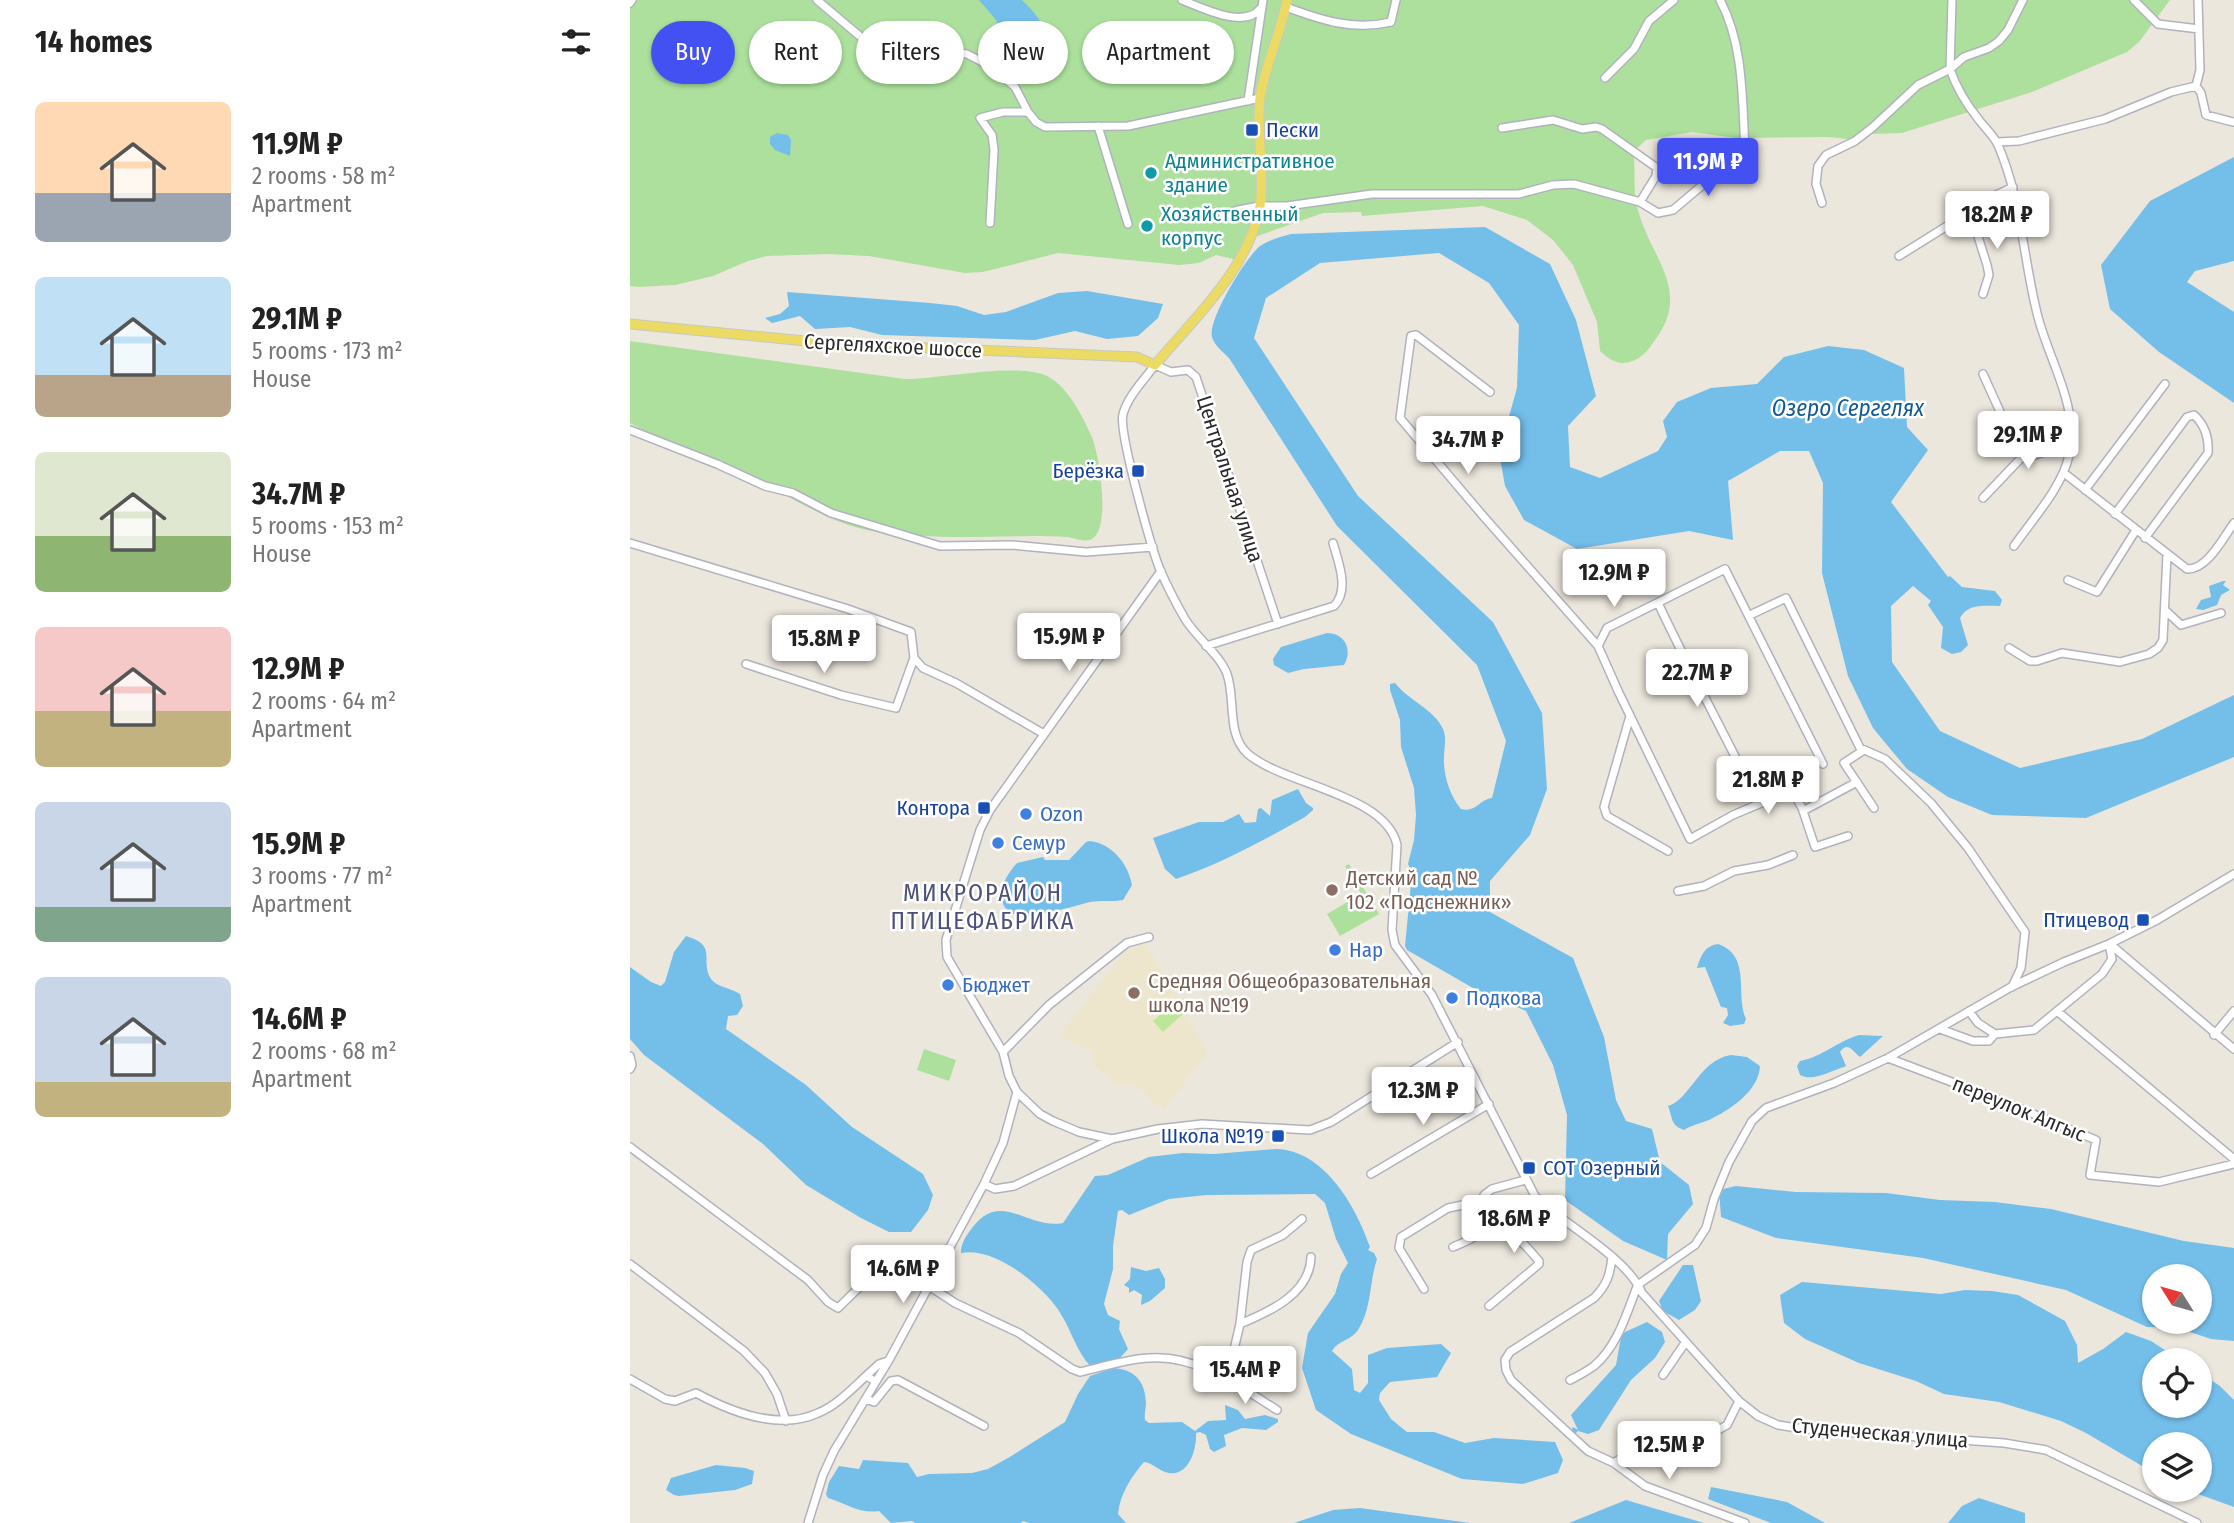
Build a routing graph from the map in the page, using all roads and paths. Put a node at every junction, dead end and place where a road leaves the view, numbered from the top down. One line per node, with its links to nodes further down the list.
1 (817, 0): 18 (street)
2 (1182, 0): 10 (street)
3 (1396, 0): 11 (street)
4 (1674, 0): 14 (street)
5 (1720, 0): 24 (street)
6 (1952, 0): 13 (street)
7 (2023, 0): 13 (street)
8 (2134, 0): 12 (street)
9 (2198, 0): 12 (street)
10 (1264, 3): 17 (street)
11 (1286, 3): 16 (main road)
12 (2199, 29): 15 (street)
13 (1950, 69): 22 (street); 25 (street)
14 (1605, 78)
15 (2196, 86): 19 (street); 22 (street)
16 (1260, 98): 17 (street); 26 (main road)
17 (1248, 101): 20 (street)
18 (1028, 112): 20 (street); 29 (street)
19 (2233, 122)
20 (1098, 126): 30 (street)
21 (1502, 128): 24 (street)
22 (1997, 142): 23 (street)
23 (2013, 187): 27 (street); 39 (street)
24 (1640, 202): 26 (street)
25 (1822, 203)
26 (1259, 206): 28 (street); 34 (main road)
27 (1969, 208): 31 (street); 32 (street)
28 (1223, 216)
29 (990, 223)
30 (1128, 224)
31 (1899, 256)
32 (1983, 294)
33 (630, 324): 34 (main road, Сергеляхское шоссе)
34 (1154, 365): 51 (street, Студенческая улица); 59 (street, Центральная улица)
35 (1983, 373): 40 (street)
36 (2165, 384): 42 (street)
37 (1490, 392): 63 (street)
38 (630, 430): 51 (street)
39 (2071, 442): 40 (street); 41 (street)
40 (2022, 457): 43 (street)
41 (2064, 473): 42 (street); 50 (street)
42 (2085, 490): 44 (street)
43 (1983, 498)
44 (2115, 514): 46 (street); 47 (street)
45 (2234, 523): 52 (street)
46 (2136, 530): 47 (street); 54 (street)
47 (2145, 538): 52 (street)
48 (630, 543): 65 (street)
49 (1333, 543): 59 (street)
50 (2014, 546)
51 (1153, 547): 53 (street, Студенческая улица)
52 (2167, 554): 56 (street)
53 (1161, 571): 60 (street); 62 (street, Студенческая улица)
54 (2068, 580)
55 (1658, 603): 58 (street); 63 (street); 72 (street)
56 (2166, 611): 57 (street); 64 (street)
57 (2221, 613)
58 (1750, 615): 69 (street); 70 (street)
59 (1278, 624): 62 (street)
60 (1116, 630): 61 (street); 68 (street)
61 (1023, 642)
62 (1206, 646): 89 (street, Студенческая улица)
63 (1598, 646): 67 (street)
64 (2009, 648)
65 (914, 658): 66 (street); 68 (street)
66 (746, 664)
67 (1630, 716): 72 (street); 76 (street)
68 (1044, 734): 91 (street)
69 (1864, 750): 71 (street); 82 (street)
70 (1823, 764)
71 (1857, 782): 73 (street); 74 (street)
72 (1759, 804): 74 (street)
73 (1874, 808)
74 (1803, 811): 75 (street)
75 (1848, 836)
76 (1668, 851)
77 (1793, 855): 79 (street)
78 (2234, 874): 81 (street)
79 (1678, 891)
80 (1149, 937): 91 (street)
81 (2109, 944): 82 (street); 84 (street); 88 (street)
82 (2011, 987): 83 (street)
83 (1969, 1011): 86 (street); 87 (street)
84 (2057, 1011): 87 (street); 99 (street)
85 (2234, 1011): 88 (street)
86 (1940, 1029): 87 (street); 93 (street)
87 (1995, 1034)
88 (2214, 1035): 90 (street)
89 (1458, 1042): 96 (street, Студенческая улица); 97 (street)
90 (2234, 1049)
91 (1003, 1052): 95 (street)
92 (630, 1056): 94 (street)
93 (1888, 1058): 99 (street, переулок Алгыс); 110 (street)
94 (630, 1069)
95 (1017, 1092): 97 (street); 102 (street)
96 (1489, 1104): 100 (street); 101 (street, Студенческая улица)
97 (1112, 1139): 102 (street)
98 (630, 1147): 111 (street)
99 (2234, 1162)
100 (1371, 1174)
101 (1525, 1180): 103 (street); 108 (street, Студенческая улица)
102 (984, 1184): 111 (street)
103 (1483, 1200): 104 (street); 112 (street)
104 (1491, 1216): 106 (street); 113 (street)
105 (1302, 1219): 114 (street)
106 (1453, 1247)
107 (1311, 1257): 114 (street)
108 (1612, 1257): 110 (street, Студенческая улица); 128 (street)
109 (630, 1264): 126 (street)
110 (1639, 1284): 115 (street, Студенческая улица); 121 (street)
111 (929, 1286): 116 (street); 120 (street)
112 (1423, 1289)
113 (1489, 1306)
114 (1240, 1324): 120 (street)
115 (1685, 1343): 117 (street); 124 (street, Студенческая улица)
116 (889, 1360): 118 (street); 122 (street)
117 (1663, 1375)
118 (866, 1376): 122 (street); 126 (street)
119 (630, 1379): 126 (street)
120 (1227, 1379): 125 (street)
121 (1570, 1380)
122 (875, 1381): 123 (street)
123 (866, 1399): 127 (street); 129 (street)
124 (1739, 1401): 128 (street); 131 (street, Студенческая улица)
125 (1277, 1410)
126 (786, 1421)
127 (984, 1426)
128 (1614, 1463): 130 (street)
129 (808, 1523)
130 (1745, 1523)
131 (2197, 1523)

